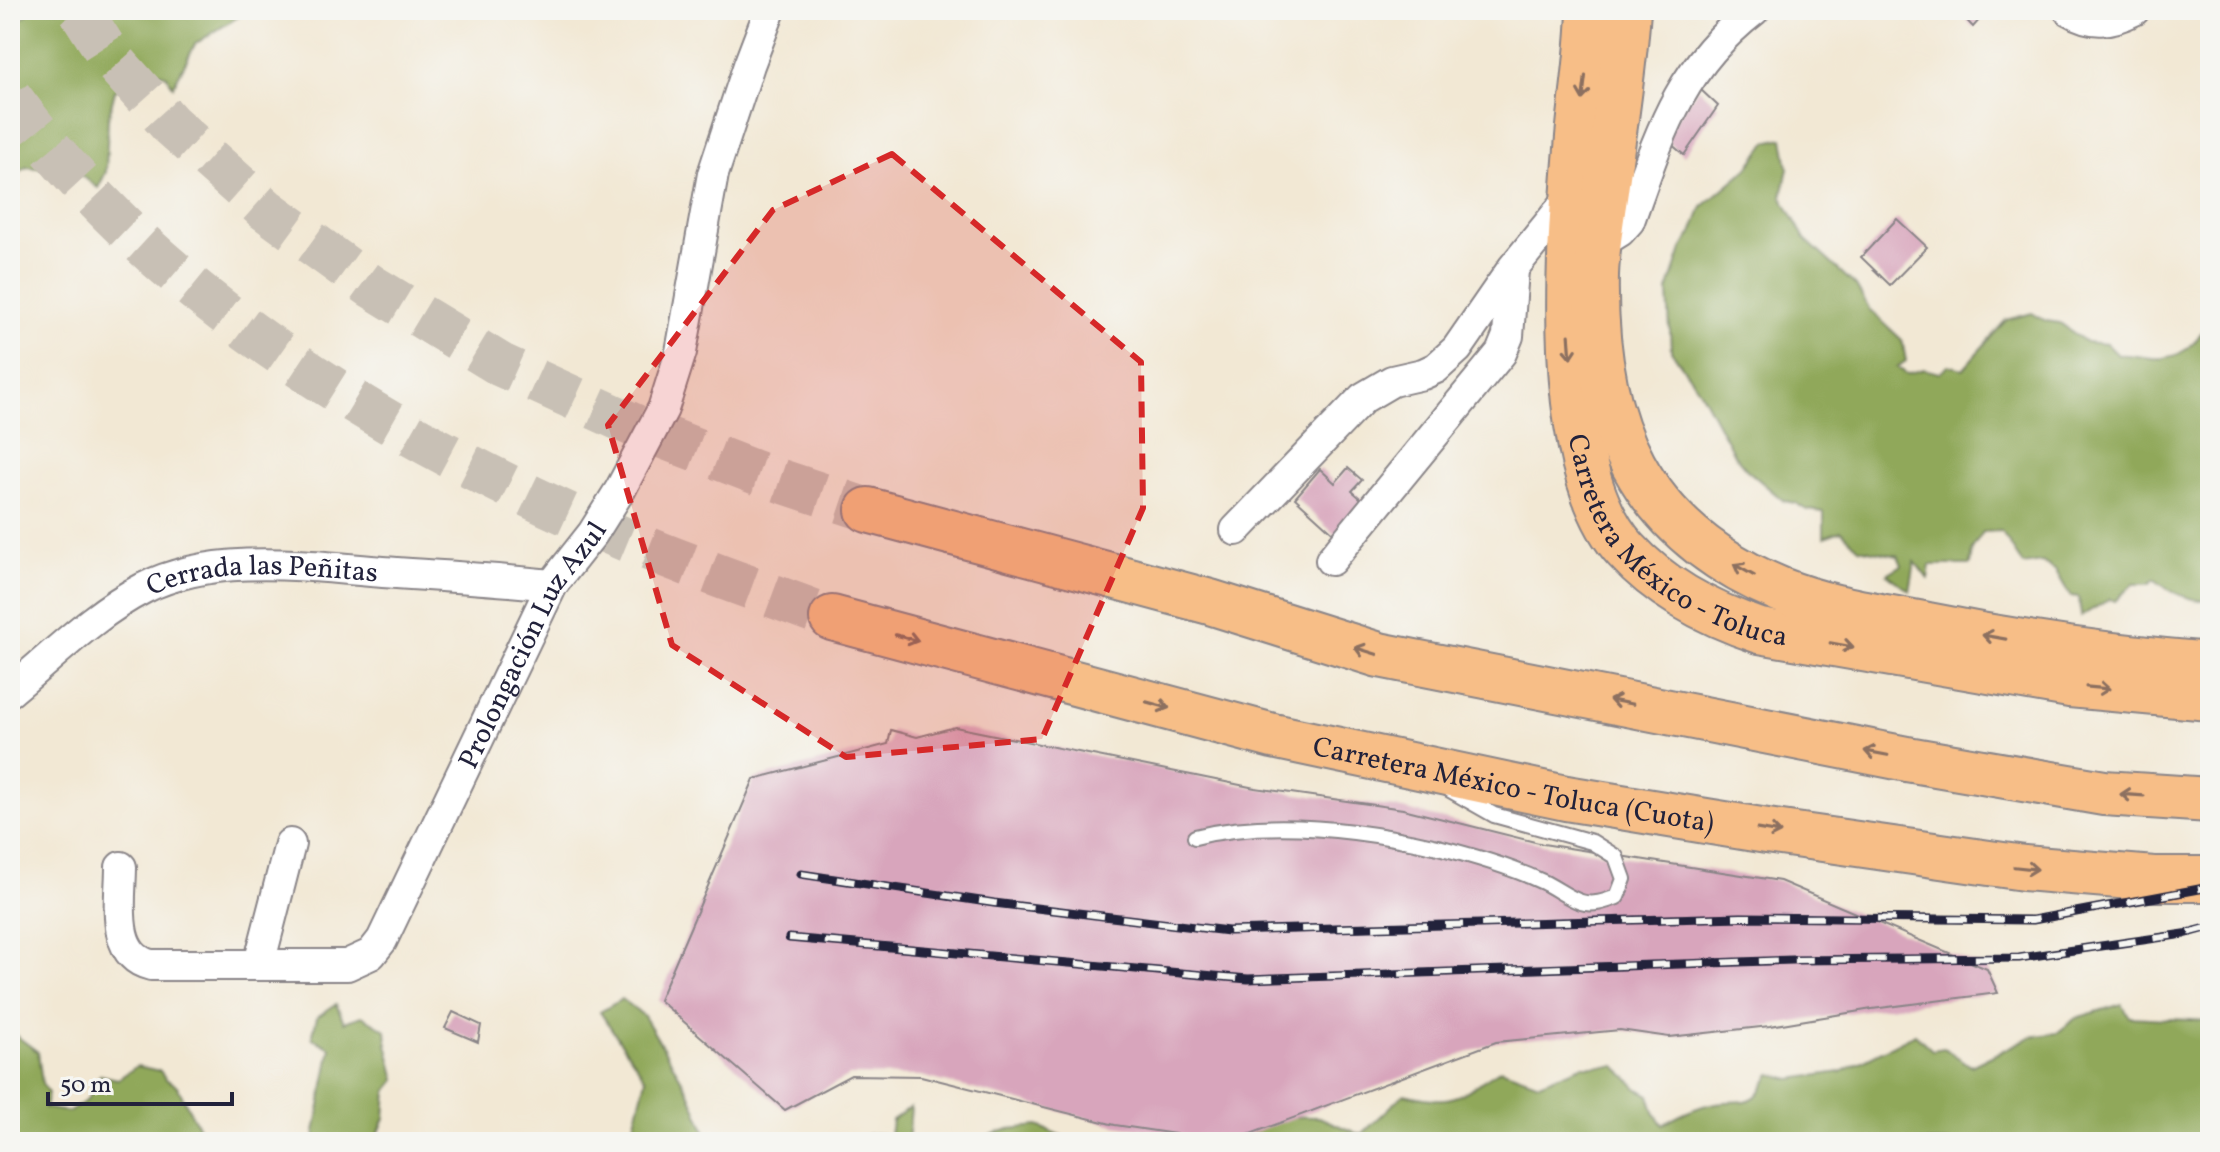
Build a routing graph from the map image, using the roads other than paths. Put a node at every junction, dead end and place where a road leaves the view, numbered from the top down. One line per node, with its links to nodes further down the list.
1 (770, 10): 13 (street, Prolongación Luz Azul)
2 (1590, 10): 7 (main road, Carretera México - Toluca, one-way to 7)
3 (1628, 10): 8 (main road, Carretera México - Toluca)
4 (1754, 10): 8 (street)
5 (2069, 10): 6 (street)
6 (2134, 10)
7 (1574, 193): 9 (street); 17 (main road, Carretera México - Toluca, one-way to 17)
8 (1599, 244): 15 (main road, Carretera México - Toluca, one-way to 8)
9 (1513, 268): 11 (street); 12 (street)
10 (868, 510): 19 (main road, one-way to 10)
11 (1236, 530)
12 (1331, 560)
13 (552, 585): 16 (street, Cerrada las Peñitas); 24 (street, Prolongación Luz Azul)
14 (832, 618): 18 (main road, Carretera México - Toluca (Cuota), one-way to 18)
15 (2210, 665)
16 (10, 691)
17 (2210, 698)
18 (1405, 764): 20 (lane); 23 (main road, Carretera México - Toluca (Cuota), one-way to 23)
19 (2210, 800)
20 (1195, 837)
21 (290, 844): 24 (street)
22 (121, 867): 24 (street, Prolongación Luz Azul)
23 (2210, 879)
24 (259, 964)

